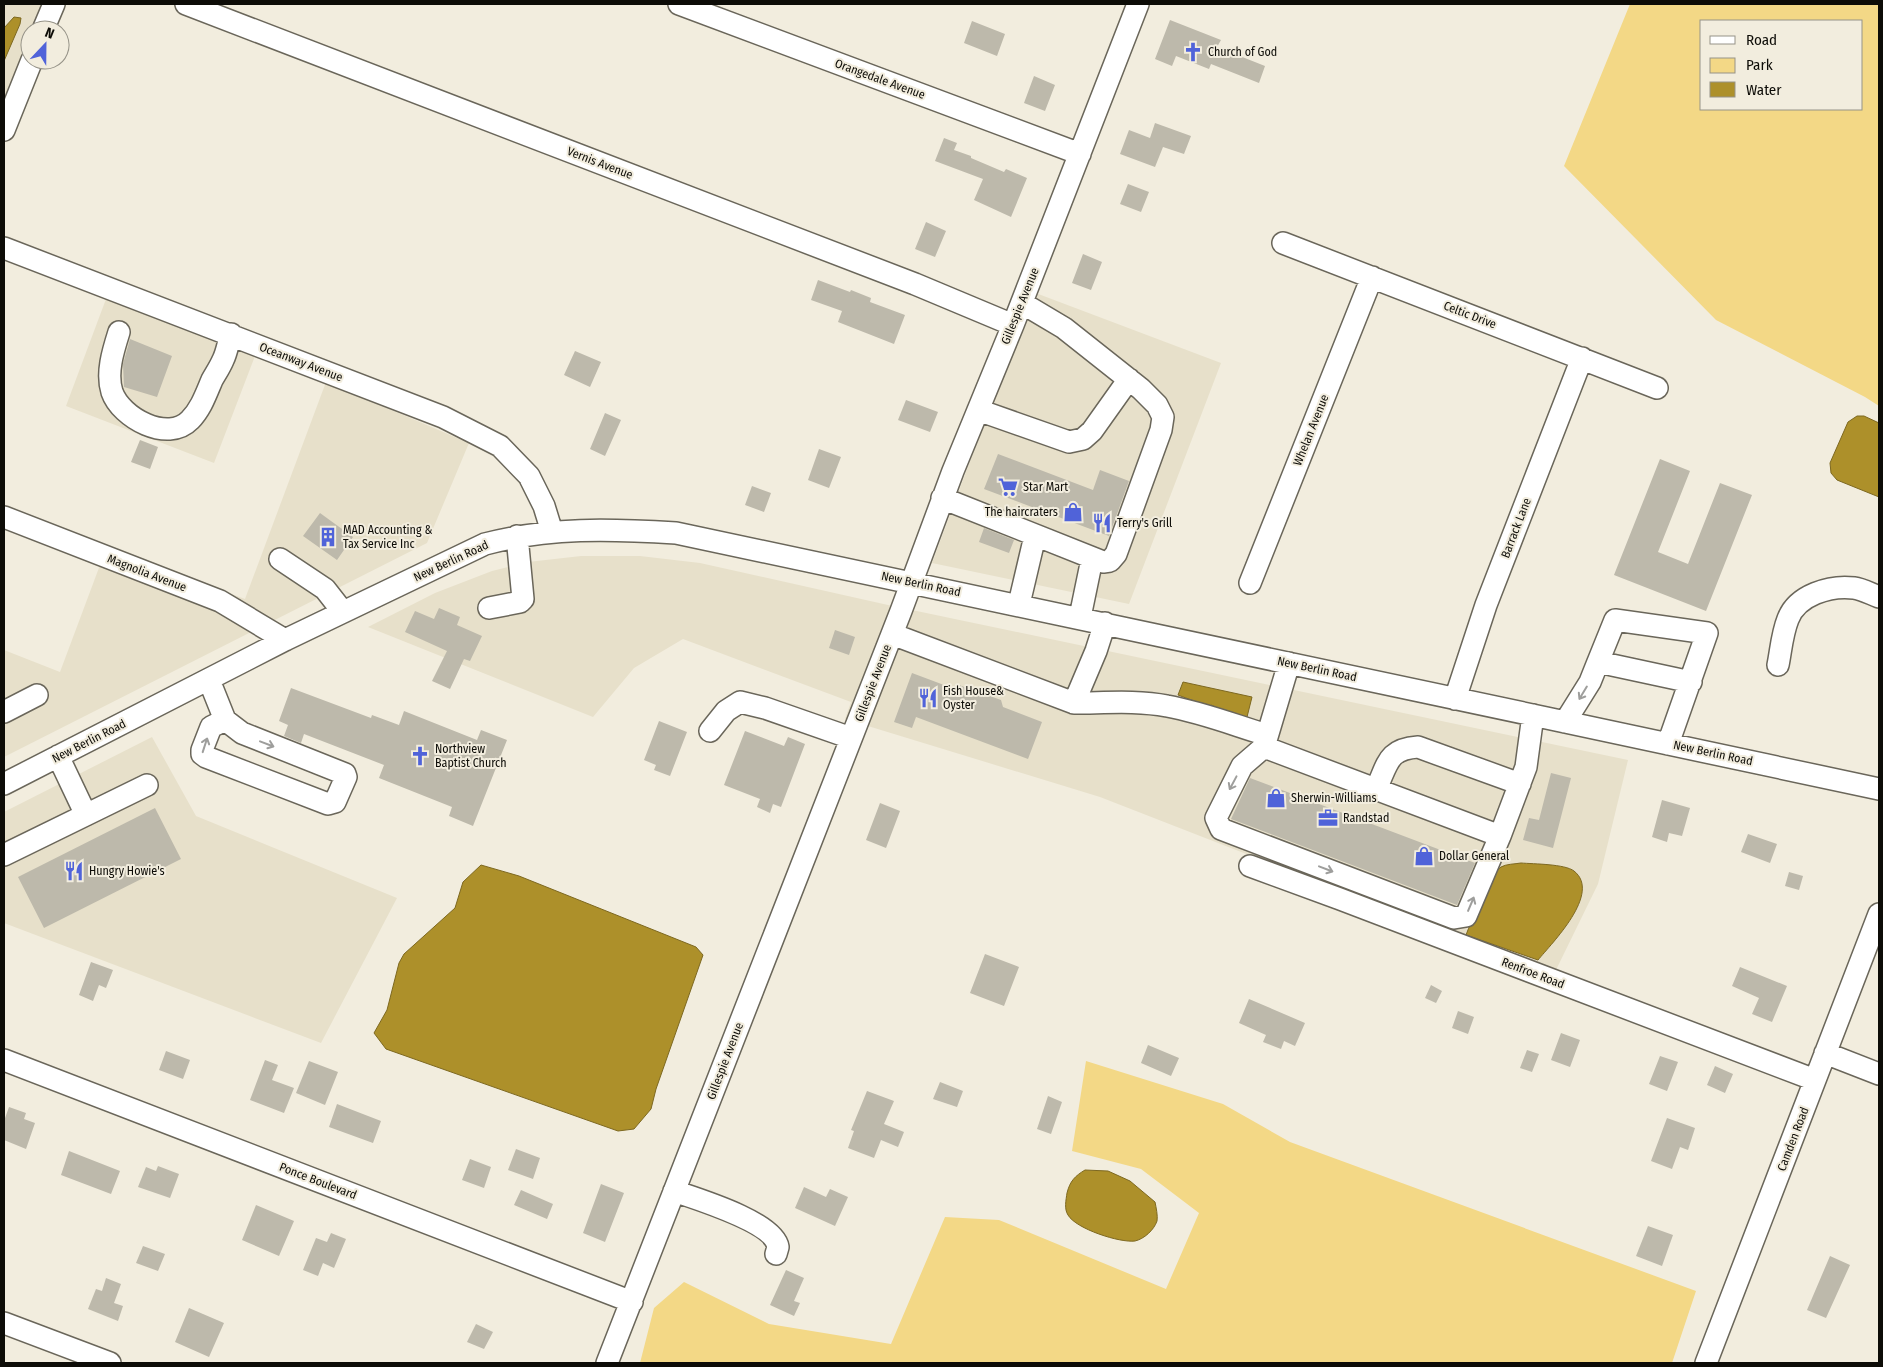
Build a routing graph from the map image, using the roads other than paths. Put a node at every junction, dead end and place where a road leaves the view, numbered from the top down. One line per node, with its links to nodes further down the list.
1 (54, 4): 5 (street)
2 (186, 4): 13 (street, Vernis Avenue)
3 (679, 4): 8 (street, Orangedale Avenue)
4 (1138, 4): 8 (street, Gillespie Avenue)
5 (48, 20)
6 (28, 70): 7 (street)
7 (4, 130)
8 (1080, 154): 12 (street, Gillespie Avenue)
9 (1284, 243): 11 (street, Celtic Drive)
10 (4, 248): 15 (street, Oceanway Avenue)
11 (1372, 277): 16 (street, Celtic Drive); 28 (street, Whelan Avenue)
12 (1022, 303): 13 (street, Gillespie Avenue); 17 (street)
13 (1013, 324): 19 (street, Gillespie Avenue)
14 (119, 332): 15 (street)
15 (231, 334): 22 (street, Oceanway Avenue)
16 (1582, 358): 18 (street, Celtic Drive); 43 (street, Barrack Lane)
17 (1129, 379): 19 (street); 25 (street)
18 (1657, 388)
19 (978, 410): 20 (street, Gillespie Avenue)
20 (942, 498): 24 (street); 27 (street, Gillespie Avenue)
21 (4, 517): 36 (street, Magnolia Avenue)
22 (552, 532): 23 (street, New Berlin Road); 27 (street, New Berlin Road)
23 (517, 536): 31 (street); 32 (street, New Berlin Road)
24 (1035, 536): 25 (street); 30 (street)
25 (1092, 558): 33 (street)
26 (280, 559): 32 (street)
27 (912, 582): 30 (street, New Berlin Road); 35 (street, Gillespie Avenue)
28 (1250, 583)
29 (1879, 597): 39 (street)
30 (1019, 604): 33 (street, New Berlin Road)
31 (489, 608)
32 (343, 612): 36 (street, New Berlin Road)
33 (1080, 617): 34 (street, New Berlin Road)
34 (1105, 622): 38 (street, New Berlin Road); 44 (street)
35 (892, 634): 44 (street); 50 (street, Gillespie Avenue)
36 (285, 640): 40 (street, New Berlin Road)
37 (1598, 662): 41 (street); 41 (street); 48 (street, one-way to 48)
38 (1289, 663): 43 (street, New Berlin Road); 51 (street)
39 (1778, 665)
40 (209, 680): 47 (street); 53 (street, New Berlin Road)
41 (1691, 682): 52 (street)
42 (37, 695): 45 (street)
43 (1455, 699): 46 (street, New Berlin Road)
44 (1074, 703): 51 (street)
45 (4, 712)
46 (1533, 716): 48 (street, New Berlin Road); 55 (street)
47 (225, 720): 47 (street, one-way to 47)
48 (1565, 722): 52 (street, New Berlin Road)
49 (710, 731): 50 (street)
50 (851, 738): 68 (street, Gillespie Avenue)
51 (1265, 741): 57 (street); 60 (street, one-way to 60)
52 (1668, 744): 58 (street, New Berlin Road)
53 (58, 756): 54 (street, New Berlin Road); 59 (street)
54 (4, 784)
55 (1520, 784): 57 (street); 60 (street)
56 (147, 785): 59 (street)
57 (1376, 789): 60 (street)
58 (1879, 789)
59 (86, 814): 61 (street)
60 (1500, 836)
61 (4, 855)
62 (1250, 866): 67 (street, Renfroe Road)
63 (1879, 914): 64 (street, Camden Road)
64 (1825, 1054): 66 (street); 67 (street, Camden Road)
65 (4, 1060): 70 (street, Ponce Boulevard)
66 (1879, 1074)
67 (1815, 1080): 74 (street, Camden Road)
68 (674, 1191): 69 (street); 70 (street, Gillespie Avenue)
69 (776, 1254)
70 (632, 1302): 73 (street, Gillespie Avenue)
71 (4, 1323): 72 (street)
72 (110, 1363)
73 (607, 1363)
74 (1706, 1363)

